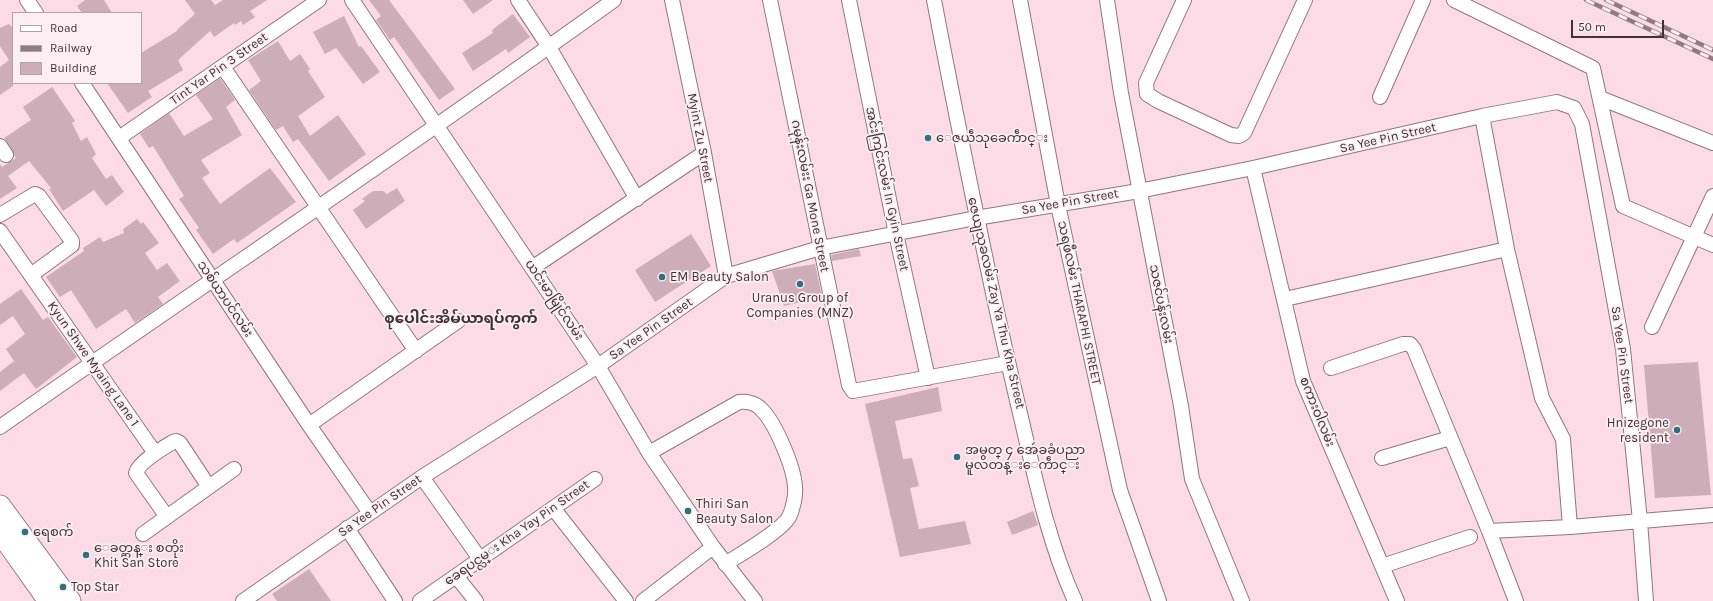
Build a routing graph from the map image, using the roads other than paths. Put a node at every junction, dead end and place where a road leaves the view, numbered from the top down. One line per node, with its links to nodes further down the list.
1 (27, 0): 16 (street)
2 (319, 0): 18 (street, Tint Yar Pin 3 Street)
3 (352, 0): 23 (street, ယင်းမာမြိုင်လမ်း)
4 (518, 0): 17 (street)
5 (614, 0): 17 (street)
6 (672, 0): 26 (street, Myint Zu Street)
7 (770, 0): 39 (street, ဂမုန်းလမ်းး Ga Mone Street)
8 (850, 0): 36 (street, အင်းကြင်းလမ်း In Gyin Street)
9 (934, 0): 34 (street, ဇေယျသုခလမ်း Zay Ya Thu Kha Street)
10 (1020, 0): 31 (street, သရဖီလမ်း THARAPHI STREET)
11 (1107, 0): 28 (street, သဇင်ပန်းလမ်း)
12 (1184, 0): 13 (street)
13 (1305, 0)
14 (1423, 0): 20 (street)
15 (1454, 0): 21 (street)
16 (35, 12)
17 (549, 47): 23 (street); 30 (street)
18 (223, 67): 24 (street, Tint Yar Pin 3 Street); 32 (street)
19 (83, 84): 24 (street, သစ်ယာပင်လမ်း)
20 (1380, 97)
21 (1600, 98): 25 (street); 37 (street)
22 (1482, 116): 27 (street, Sa Yee Pin Street); 40 (street); 69 (street, Sa Yee Pin Street)
23 (436, 125): 32 (street); 41 (street, ယင်းမာမြိုင်လမ်း)
24 (119, 138): 44 (street, သစ်ယာပင်လမ်း)
25 (1713, 143)
26 (704, 153): 30 (street); 43 (street, Myint Zu Street)
27 (1253, 168): 28 (street, Sa Yee Pin Street); 45 (street, စကားဝါလမ်း)
28 (1139, 191): 31 (street, Sa Yee Pin Street); 92 (street, သဇင်ပန်းလမ်း)
29 (1713, 196): 37 (street)
30 (637, 199): 41 (street)
31 (1058, 205): 34 (street, Sa Yee Pin Street); 91 (street, သရဖီလမ်း THARAPHI STREET)
32 (319, 208): 44 (street); 48 (street)
33 (0, 215): 42 (street)
34 (976, 218): 36 (street, Sa Yee Pin Street); 50 (street, ဇေယျသုခလမ်း Zay Ya Thu Kha Street)
35 (0, 231): 42 (street, Kyun Shwe Myaing Lane 1)
36 (896, 234): 39 (street, Sa Yee Pin Street); 53 (street, အင်းကြင်းလမ်း In Gyin Street)
37 (1694, 236): 38 (street); 47 (street)
38 (1713, 245)
39 (820, 248): 43 (street, Sa Yee Pin Street); 53 (street, ဂမုန်းလမ်းး Ga Mone Street)
40 (1507, 249): 45 (street); 70 (street)
41 (532, 268): 51 (street, ယင်းမာမြိုင်လမ်း)
42 (31, 275): 49 (street, Kyun Shwe Myaing Lane 1)
43 (726, 276): 51 (street, Sa Yee Pin Street)
44 (212, 281): 49 (street); 54 (street, သစ်ယာပင်လမ်း)
45 (1285, 299): 79 (street, စကားဝါလမ်း)
46 (458, 321): 48 (street)
47 (1652, 327)
48 (416, 351): 54 (street)
49 (92, 362): 55 (street); 57 (street, Kyun Shwe Myaing Lane 1)
50 (1008, 363): 53 (street); 90 (street, ဇေယျသုခလမ်း Zay Ya Thu Kha Street)
51 (598, 366): 58 (street, ယင်းမာမြိုင်လမ်း); 61 (street, Sa Yee Pin Street)
52 (1331, 368): 56 (street)
53 (928, 378)
54 (309, 425): 66 (street, သစ်ယာပင်လမ်း)
55 (0, 427)
56 (1450, 438): 59 (street); 72 (street)
57 (155, 453): 63 (street); 68 (street)
58 (650, 454): 76 (street, ယင်းမာမြိုင်လမ်း); 78 (street)
59 (1382, 458)
60 (234, 469): 63 (street)
61 (422, 477): 66 (street, Sa Yee Pin Street); 77 (street)
62 (595, 479): 65 (street, ခေရပင္လမ္း Kha Yay Pin Street)
63 (209, 487): 68 (street)
64 (0, 506): 82 (main road)
65 (553, 508): 77 (street, ခေရပင္လမ္း Kha Yay Pin Street); 87 (street)
66 (370, 513): 71 (street, Sa Yee Pin Street)
67 (1713, 515): 69 (street)
68 (167, 517): 74 (street)
69 (1640, 521): 70 (street); 95 (street, Sa Yee Pin Street)
70 (1570, 527): 72 (street)
71 (347, 528): 83 (street, Sa Yee Pin Street); 84 (street)
72 (1490, 531): 94 (street)
73 (0, 532): 81 (main road)
74 (144, 534)
75 (1470, 538): 79 (street)
76 (713, 547): 78 (street, ယင်းမာမြိုင်လမ်း); 88 (street)
77 (480, 559): 80 (street, ခေရပင္လမ္း Kha Yay Pin Street)
78 (726, 564): 89 (street, ယင်းမာမြိုင်လမ်း)
79 (1382, 566): 93 (street, စကားဝါလမ်း)
80 (456, 576): 85 (street, ခေရပင္လမ္း Kha Yay Pin Street); 86 (street)
81 (50, 601)
82 (70, 601)
83 (243, 601)
84 (396, 601)
85 (420, 601)
86 (476, 601)
87 (626, 601)
88 (644, 601)
89 (755, 601)
90 (1075, 601)
91 (1159, 601)
92 (1242, 601)
93 (1397, 601)
94 (1516, 601)
95 (1646, 601)

